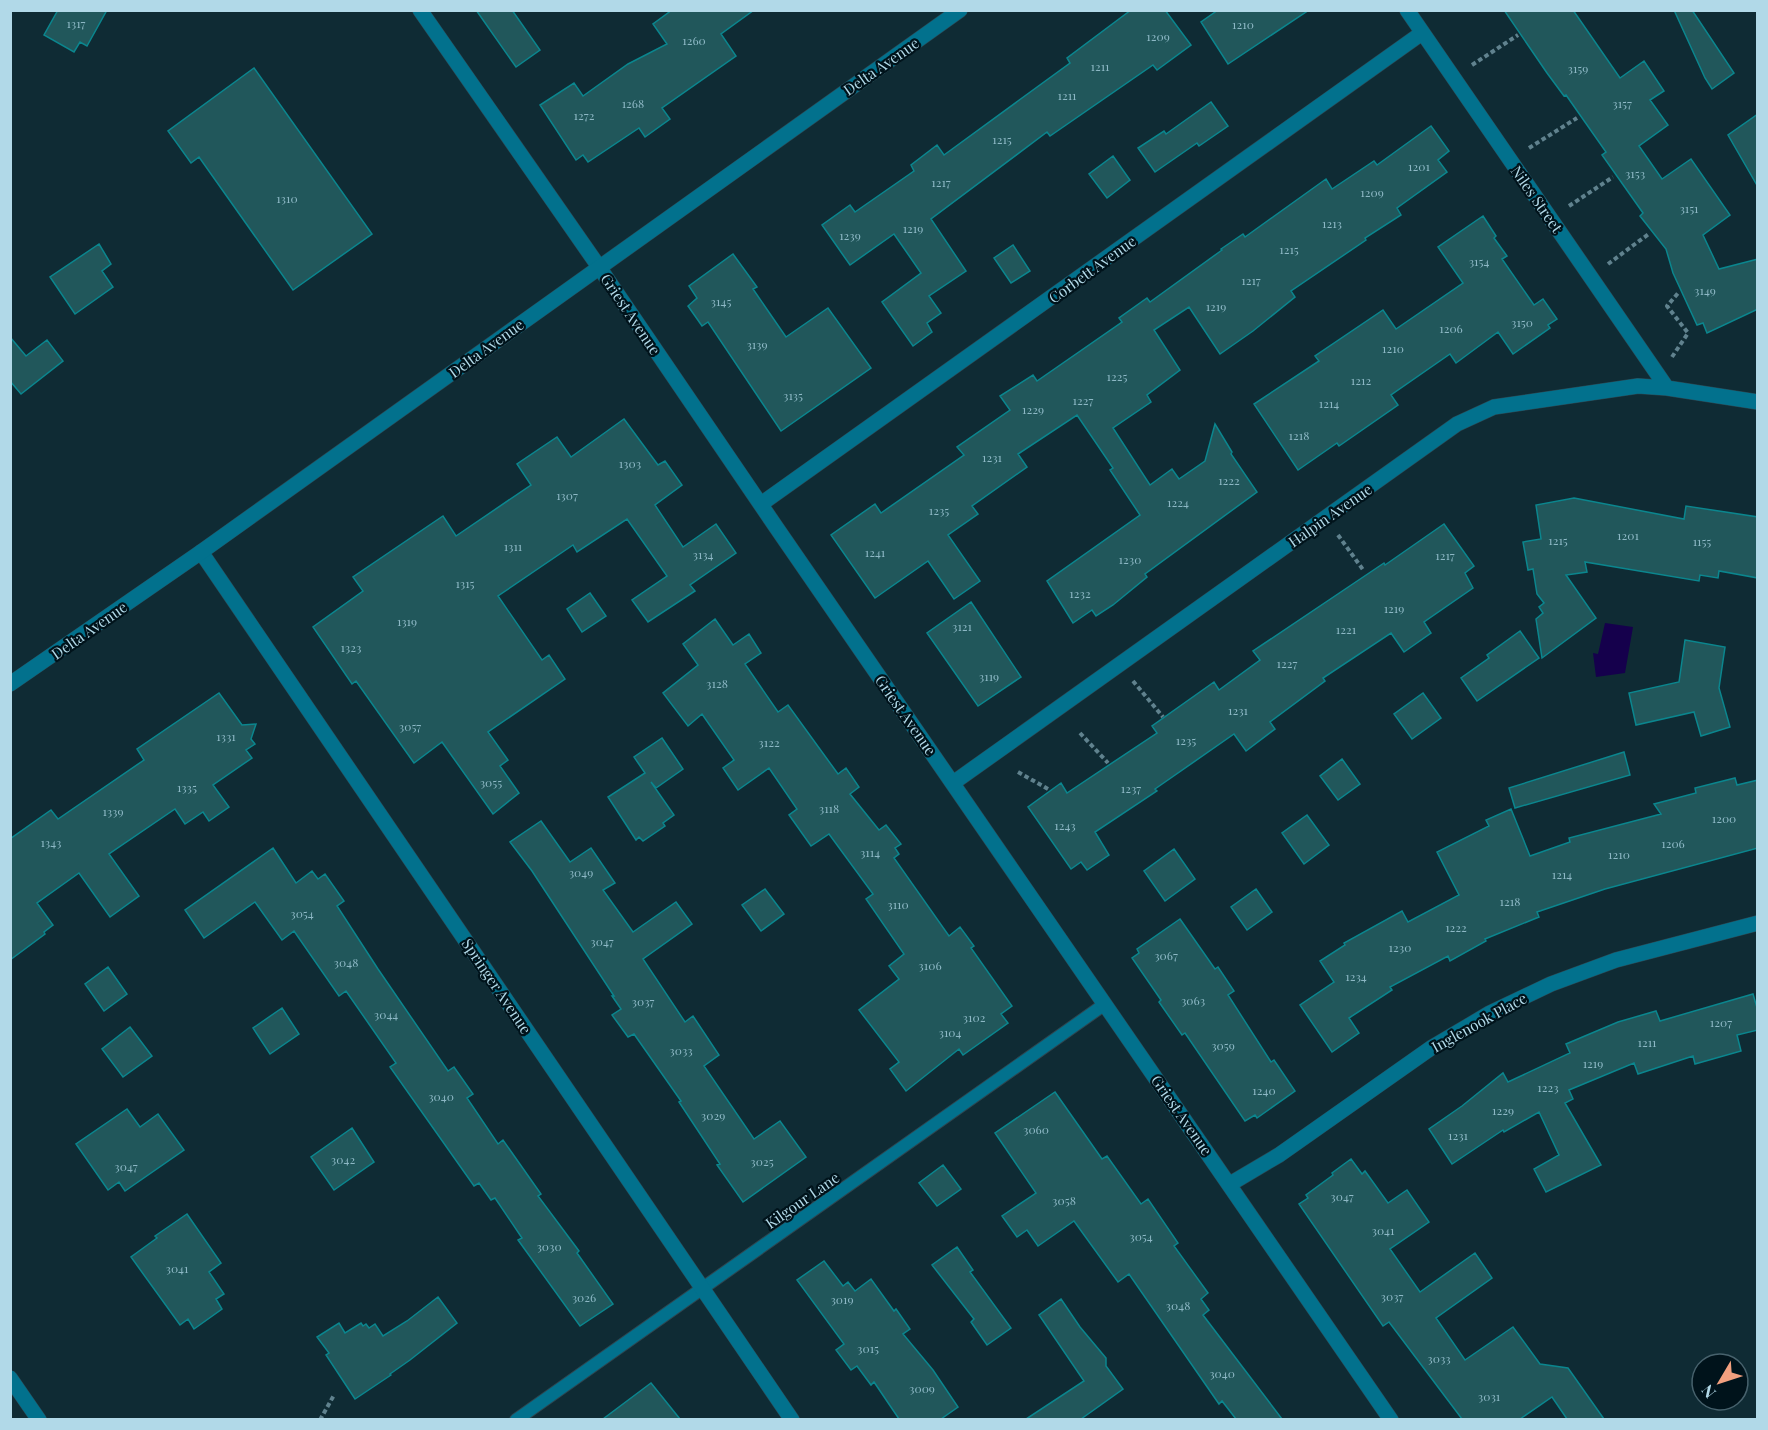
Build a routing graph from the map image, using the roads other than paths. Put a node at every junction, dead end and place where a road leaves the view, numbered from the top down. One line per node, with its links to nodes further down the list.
1 (420, 10): 5 (street, Griest Avenue)
2 (960, 10): 5 (street, Delta Avenue)
3 (1407, 10): 4 (street, Niles Street)
4 (1422, 33): 6 (street, Niles Street); 8 (street, Corbett Avenue)
5 (599, 267): 8 (street, Griest Avenue); 9 (street, Delta Avenue)
6 (1667, 388): 7 (street, Halpin Avenue); 11 (street, Halpin Avenue)
7 (1758, 402)
8 (761, 504): 11 (street, Griest Avenue)
9 (201, 552): 10 (street, Delta Avenue); 15 (street, Springer Avenue)
10 (10, 684)
11 (953, 783): 13 (street, Griest Avenue)
12 (1758, 922): 14 (street, Inglenook Place)
13 (1105, 1005): 14 (street, Griest Avenue); 15 (lane, Kilgour Lane)
14 (1230, 1184): 20 (street, Griest Avenue)
15 (702, 1289): 18 (lane, Kilgour Lane); 19 (street, Springer Avenue)
16 (10, 1378): 17 (street)
17 (39, 1419)
18 (516, 1419)
19 (792, 1419)
20 (1391, 1419)

